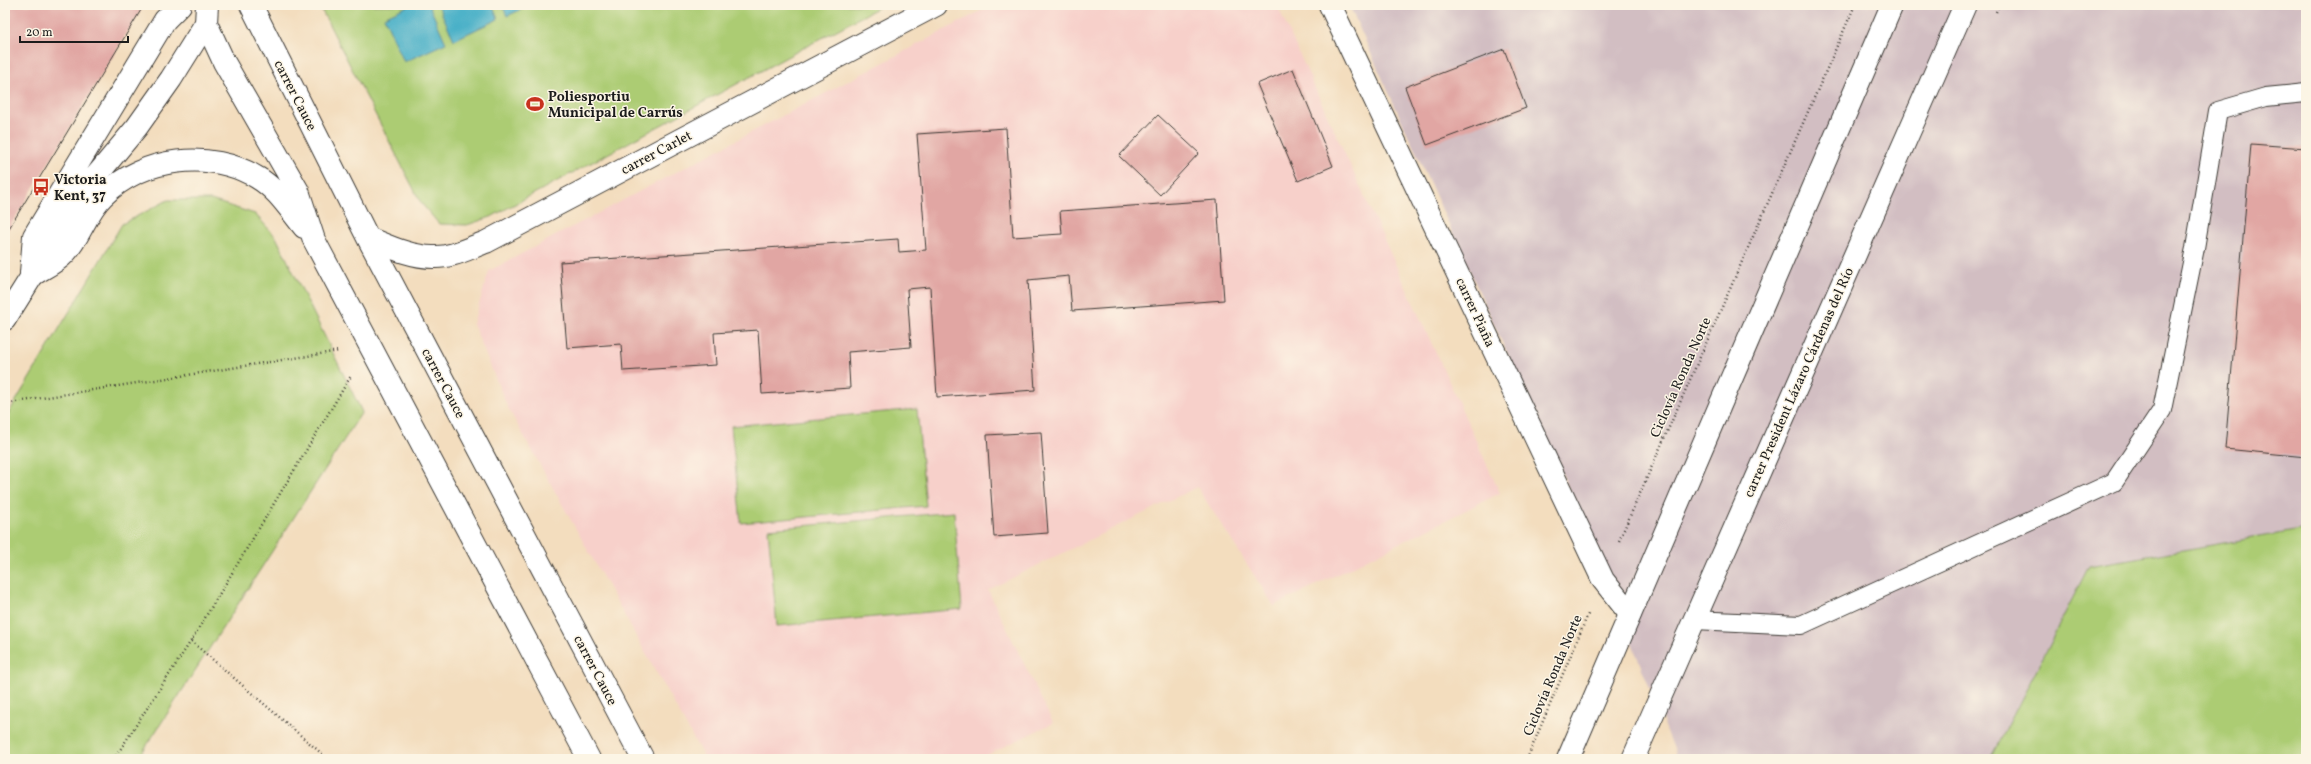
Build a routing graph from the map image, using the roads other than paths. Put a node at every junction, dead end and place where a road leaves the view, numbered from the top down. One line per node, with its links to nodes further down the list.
1 (180, 5): 11 (street)
2 (251, 5): 9 (street, carrer Cauce)
3 (936, 5): 9 (street, carrer Carlet)
4 (1330, 5): 13 (street, carrer Piaña)
5 (1892, 5): 13 (street)
6 (1965, 5): 14 (street, carrer President Lázaro Cárdenas del Río)
7 (206, 14): 10 (street); 11 (street)
8 (2306, 93): 14 (lane)
9 (368, 238): 16 (street, carrer Cauce)
10 (314, 240): 11 (street); 15 (street)
11 (31, 276): 12 (street)
12 (5, 319)
13 (1630, 614): 17 (street)
14 (1694, 620): 18 (street, carrer President Lázaro Cárdenas del Río)
15 (589, 759)
16 (643, 759)
17 (1568, 759)
18 (1633, 759)

